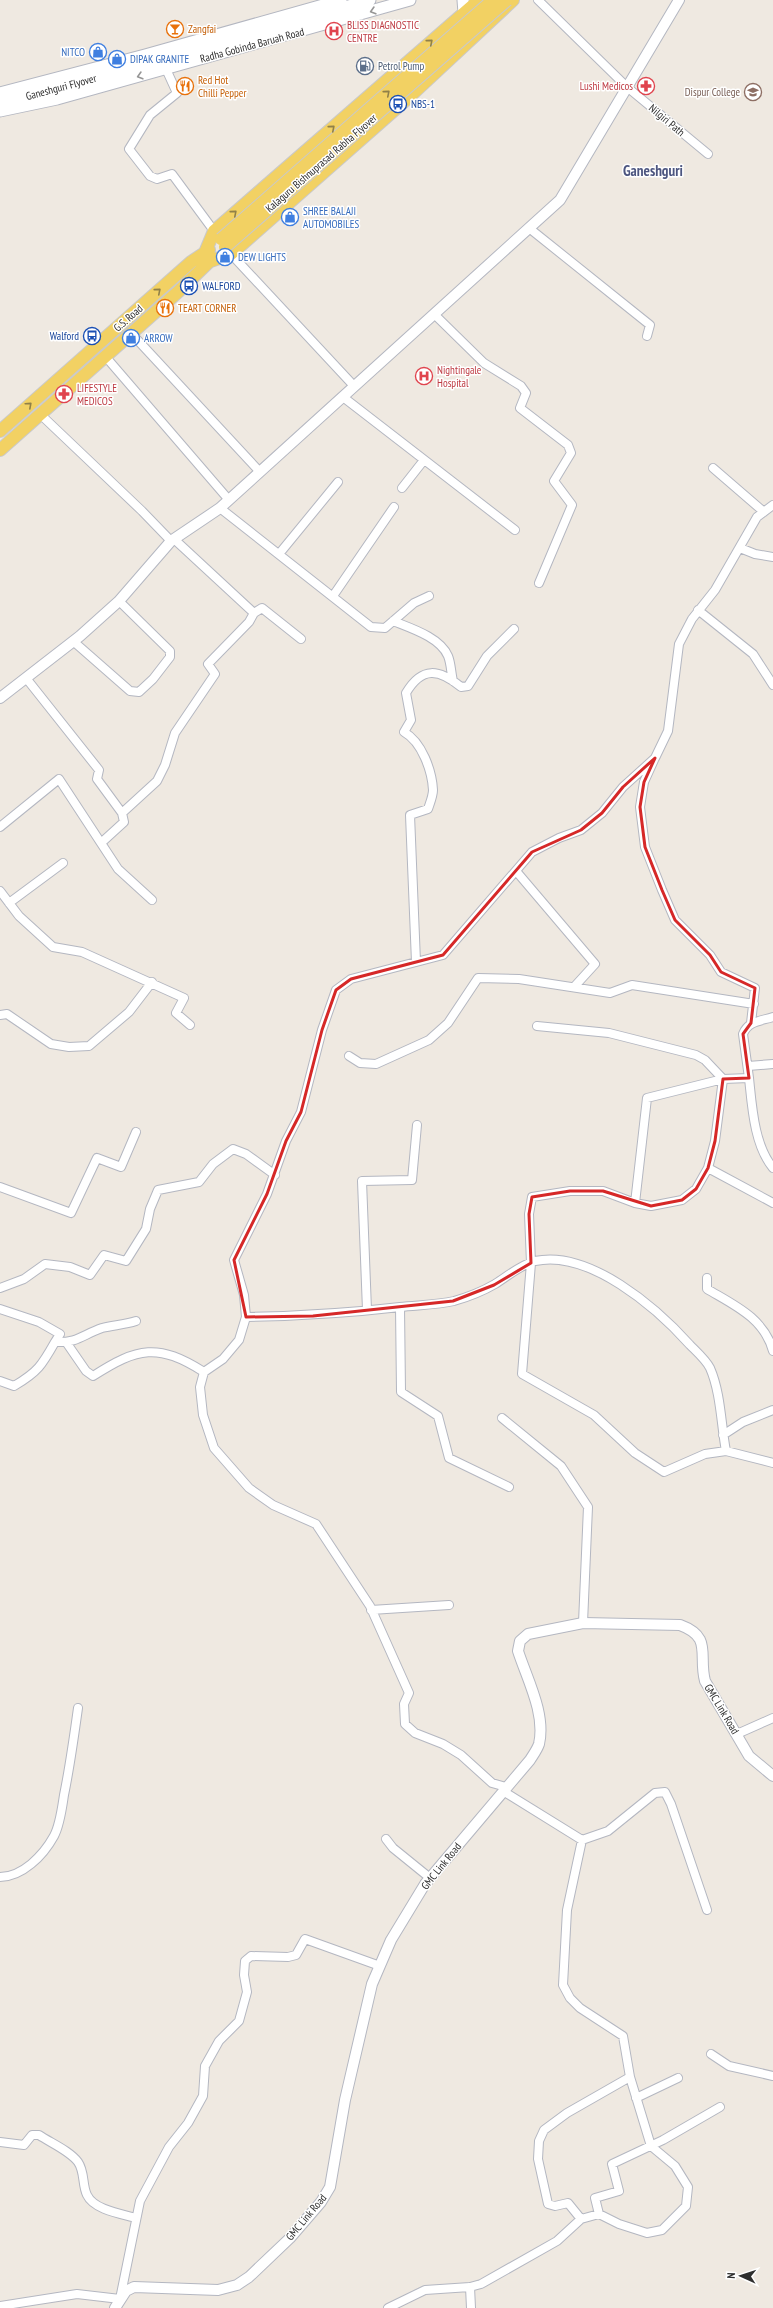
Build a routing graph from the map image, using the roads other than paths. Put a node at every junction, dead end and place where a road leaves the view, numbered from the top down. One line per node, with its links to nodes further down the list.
1 (341, 0): 17 (main road, Radha Gobinda Baruah Road)
2 (370, 0): 17 (main road, Ganeshguri Flyover)
3 (410, 0): 15 (main road, Radha Gobinda Baruah Road, one-way to 15)
4 (463, 0): 11 (main road)
5 (479, 0): 11 (main road); 12 (main road)
6 (493, 0): 12 (main road, Kalaguru Bishnuprasad Rabha Flyover, bridge)
7 (507, 0): 21 (main road, Kalaguru Bishnuprasad Rabha Flyover, bridge)
8 (513, 0): 14 (main road)
9 (538, 0): 16 (street, Nilgiri Path)
10 (679, 0): 16 (street)
11 (464, 13): 13 (main road)
12 (477, 14): 21 (main road, Kalaguru Bishnuprasad Rabha Flyover, one-way to 12, bridge)
13 (452, 23): 14 (main road); 21 (main road, one-way to 13)
14 (471, 41): 21 (main road)
15 (166, 69): 18 (main road, Radha Gobinda Baruah Road, one-way to 18); 21 (street)
16 (627, 87): 19 (street, Nilgiri Path); 20 (street)
17 (4, 100)
18 (0, 111)
19 (708, 154)
20 (529, 228): 23 (street); 25 (street)
21 (223, 243): 22 (main road, Kalaguru Bishnuprasad Rabha Flyover); 22 (main road); 27 (street)
22 (206, 259): 24 (main road); 30 (main road, G.S. Road, one-way to 22)
23 (434, 314): 27 (street); 47 (street)
24 (131, 333): 26 (main road); 34 (street)
25 (648, 336)
26 (105, 356): 29 (main road); 37 (street)
27 (354, 386): 28 (street)
28 (343, 397): 32 (street); 34 (street)
29 (40, 414): 31 (main road); 43 (street)
30 (0, 431)
31 (0, 450)
32 (424, 460): 36 (street); 42 (street)
33 (713, 468): 41 (street)
34 (260, 472): 37 (street)
35 (338, 482): 45 (street)
36 (402, 488)
37 (229, 500): 39 (street)
38 (773, 506): 41 (street)
39 (220, 508): 43 (street); 45 (street)
40 (394, 508): 48 (street)
41 (764, 512): 44 (street)
42 (515, 530)
43 (172, 540): 50 (street); 52 (street)
44 (740, 548): 46 (street); 51 (street)
45 (280, 554): 48 (street)
46 (773, 557)
47 (539, 583)
48 (333, 596): 53 (street)
49 (429, 596): 53 (street)
50 (119, 601): 56 (street); 56 (street)
51 (698, 610): 59 (street); 61 (street)
52 (254, 613): 55 (street); 62 (street)
53 (393, 622): 58 (street)
54 (514, 629): 58 (street)
55 (301, 639)
56 (73, 641): 57 (street)
57 (26, 678): 60 (street); 62 (street)
58 (453, 681): 70 (street)
59 (773, 685)
60 (0, 698)
61 (655, 758): 66 (street); 73 (street)
62 (122, 813): 64 (street)
63 (0, 827): 64 (street)
64 (102, 843): 68 (street)
65 (63, 863): 69 (street)
66 (516, 871): 70 (street); 72 (street)
67 (0, 891): 69 (street)
68 (152, 900)
69 (9, 903): 71 (street)
70 (416, 962): 88 (street)
71 (152, 982): 74 (street); 77 (street)
72 (574, 987): 73 (street); 79 (street)
73 (754, 1004): 76 (street)
74 (0, 1015)
75 (773, 1017): 76 (street)
76 (751, 1024): 81 (street)
77 (190, 1025)
78 (537, 1026): 83 (street)
79 (349, 1056)
80 (773, 1064): 81 (street)
81 (748, 1066): 82 (street)
82 (749, 1078): 83 (street); 87 (street)
83 (724, 1079): 86 (street); 90 (street)
84 (416, 1125): 97 (street)
85 (136, 1132): 89 (street)
86 (708, 1168): 90 (street); 91 (street)
87 (773, 1168)
88 (275, 1175): 94 (street); 98 (street)
89 (0, 1188)
90 (635, 1203): 92 (street)
91 (773, 1203)
92 (531, 1263): 95 (street); 107 (street); 108 (street)
93 (707, 1278): 102 (street)
94 (0, 1288)
95 (400, 1307): 97 (street); 110 (street)
96 (0, 1309): 100 (street)
97 (367, 1310): 98 (street)
98 (246, 1317): 103 (street)
99 (136, 1321): 101 (street)
100 (55, 1342): 101 (street); 104 (street)
101 (66, 1342): 103 (street)
102 (773, 1351)
103 (204, 1372): 112 (street)
104 (0, 1381)
105 (773, 1410): 107 (street)
106 (502, 1418): 113 (street)
107 (723, 1435): 108 (street)
108 (726, 1451): 109 (street)
109 (773, 1463)
110 (508, 1487)
111 (449, 1605): 112 (street)
112 (371, 1610): 118 (street)
113 (583, 1623): 116 (street, GMC Link Road); 118 (street, GMC Link Road)
114 (78, 1708): 121 (street)
115 (773, 1718): 116 (street)
116 (737, 1734): 117 (street, GMC Link Road)
117 (773, 1776)
118 (505, 1789): 120 (street); 122 (street, GMC Link Road)
119 (386, 1839): 122 (street)
120 (582, 1840): 123 (street); 127 (street)
121 (0, 1877)
122 (430, 1878): 124 (street, GMC Link Road)
123 (707, 1910)
124 (380, 1966): 134 (street); 137 (street, GMC Link Road)
125 (711, 2054): 126 (street)
126 (773, 2076)
127 (630, 2077): 129 (street); 135 (street)
128 (678, 2078): 129 (street)
129 (636, 2098): 132 (street)
130 (720, 2107): 132 (street)
131 (0, 2142): 134 (street)
132 (651, 2146): 133 (street); 133 (street)
133 (599, 2214): 135 (street)
134 (136, 2218): 137 (street)
135 (581, 2218): 136 (street)
136 (470, 2287): 139 (street); 140 (street)
137 (118, 2304): 138 (street)
138 (0, 2306)
139 (388, 2308)
140 (471, 2308)

